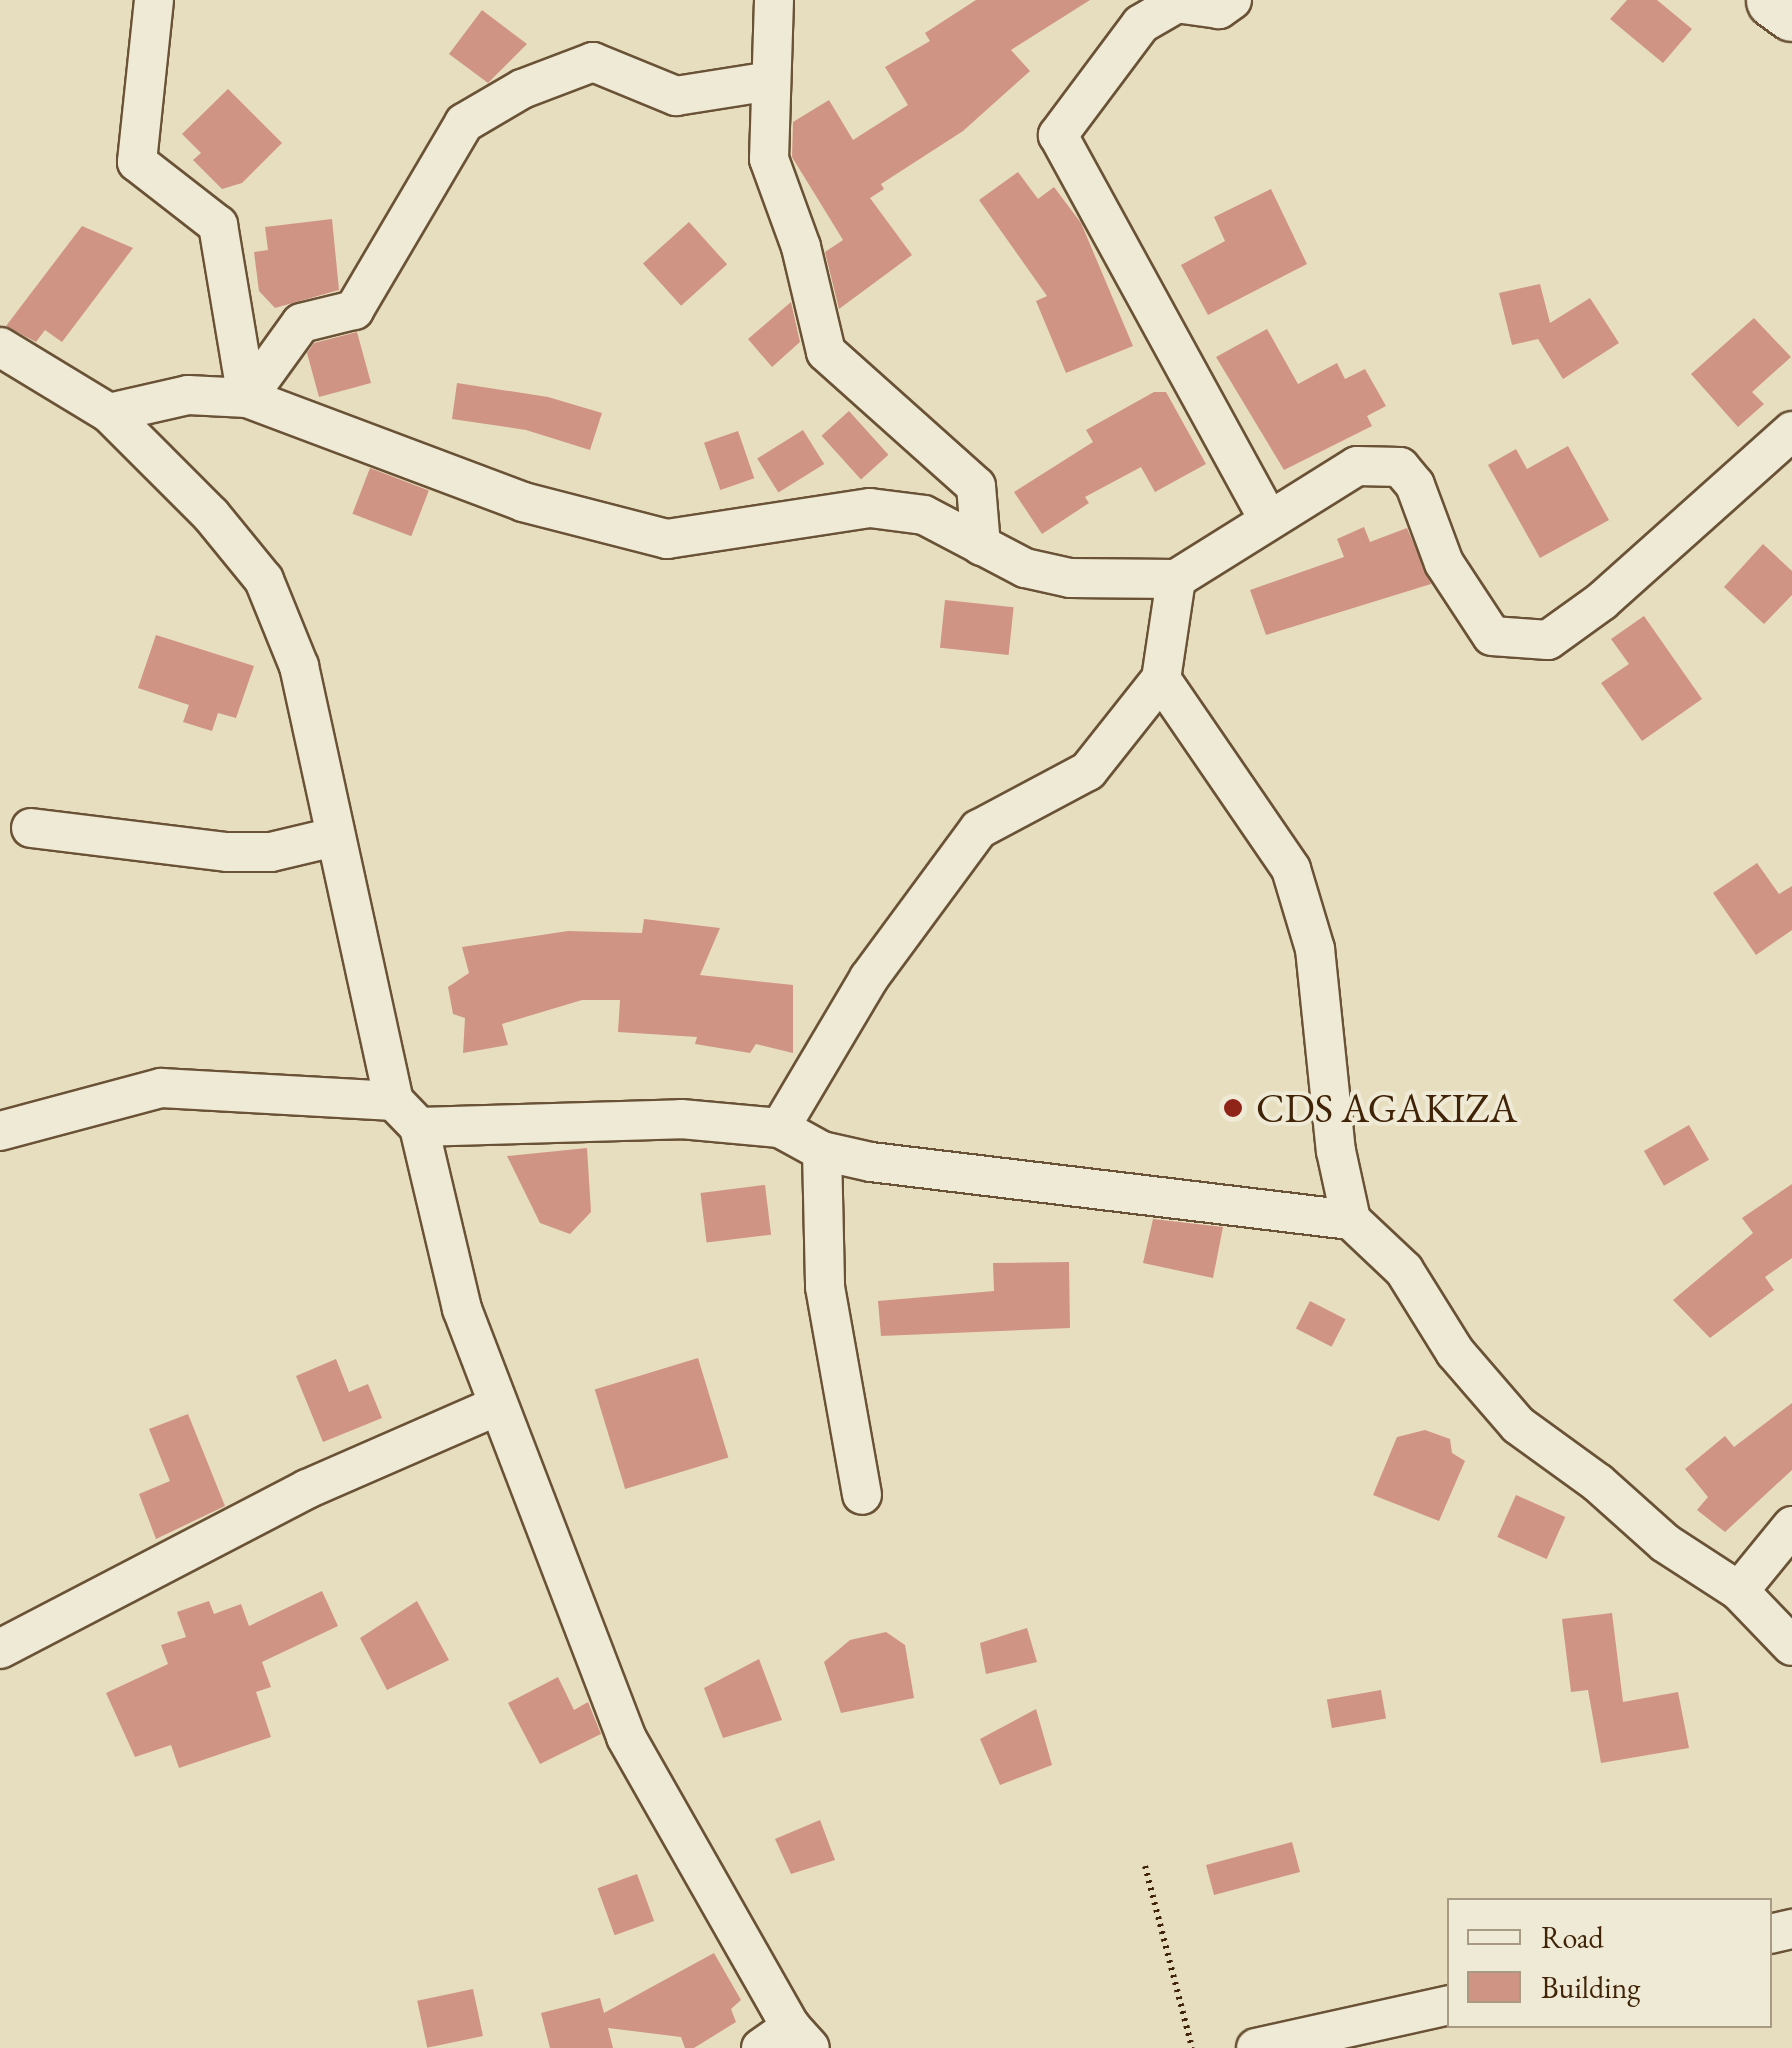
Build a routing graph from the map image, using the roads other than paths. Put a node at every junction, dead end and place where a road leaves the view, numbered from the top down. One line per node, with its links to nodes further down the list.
1 (154, 0): 8 (street)
2 (774, 0): 6 (street)
3 (1232, 0): 11 (street)
4 (1774, 0): 5 (main road)
5 (1792, 13)
6 (772, 81): 8 (street); 12 (street)
7 (0, 347): 9 (street)
8 (246, 398): 9 (street); 12 (street)
9 (108, 413): 16 (street)
10 (1792, 431): 11 (street)
11 (1266, 517): 13 (street)
12 (981, 546): 13 (street)
13 (1176, 579): 14 (street)
14 (1161, 679): 18 (street); 21 (street)
15 (31, 828): 16 (street)
16 (334, 837): 17 (street)
17 (406, 1114): 18 (street); 19 (street); 22 (street)
18 (780, 1128): 20 (street)
19 (0, 1131)
20 (822, 1151): 21 (street); 23 (street)
21 (1351, 1220): 25 (street)
22 (497, 1406): 27 (street); 29 (street)
23 (862, 1495)
24 (1792, 1526): 25 (street)
25 (1739, 1590): 26 (street)
26 (1792, 1646)
27 (0, 1649)
28 (1447, 2006): 30 (street)
29 (787, 2041)
30 (1256, 2048)

